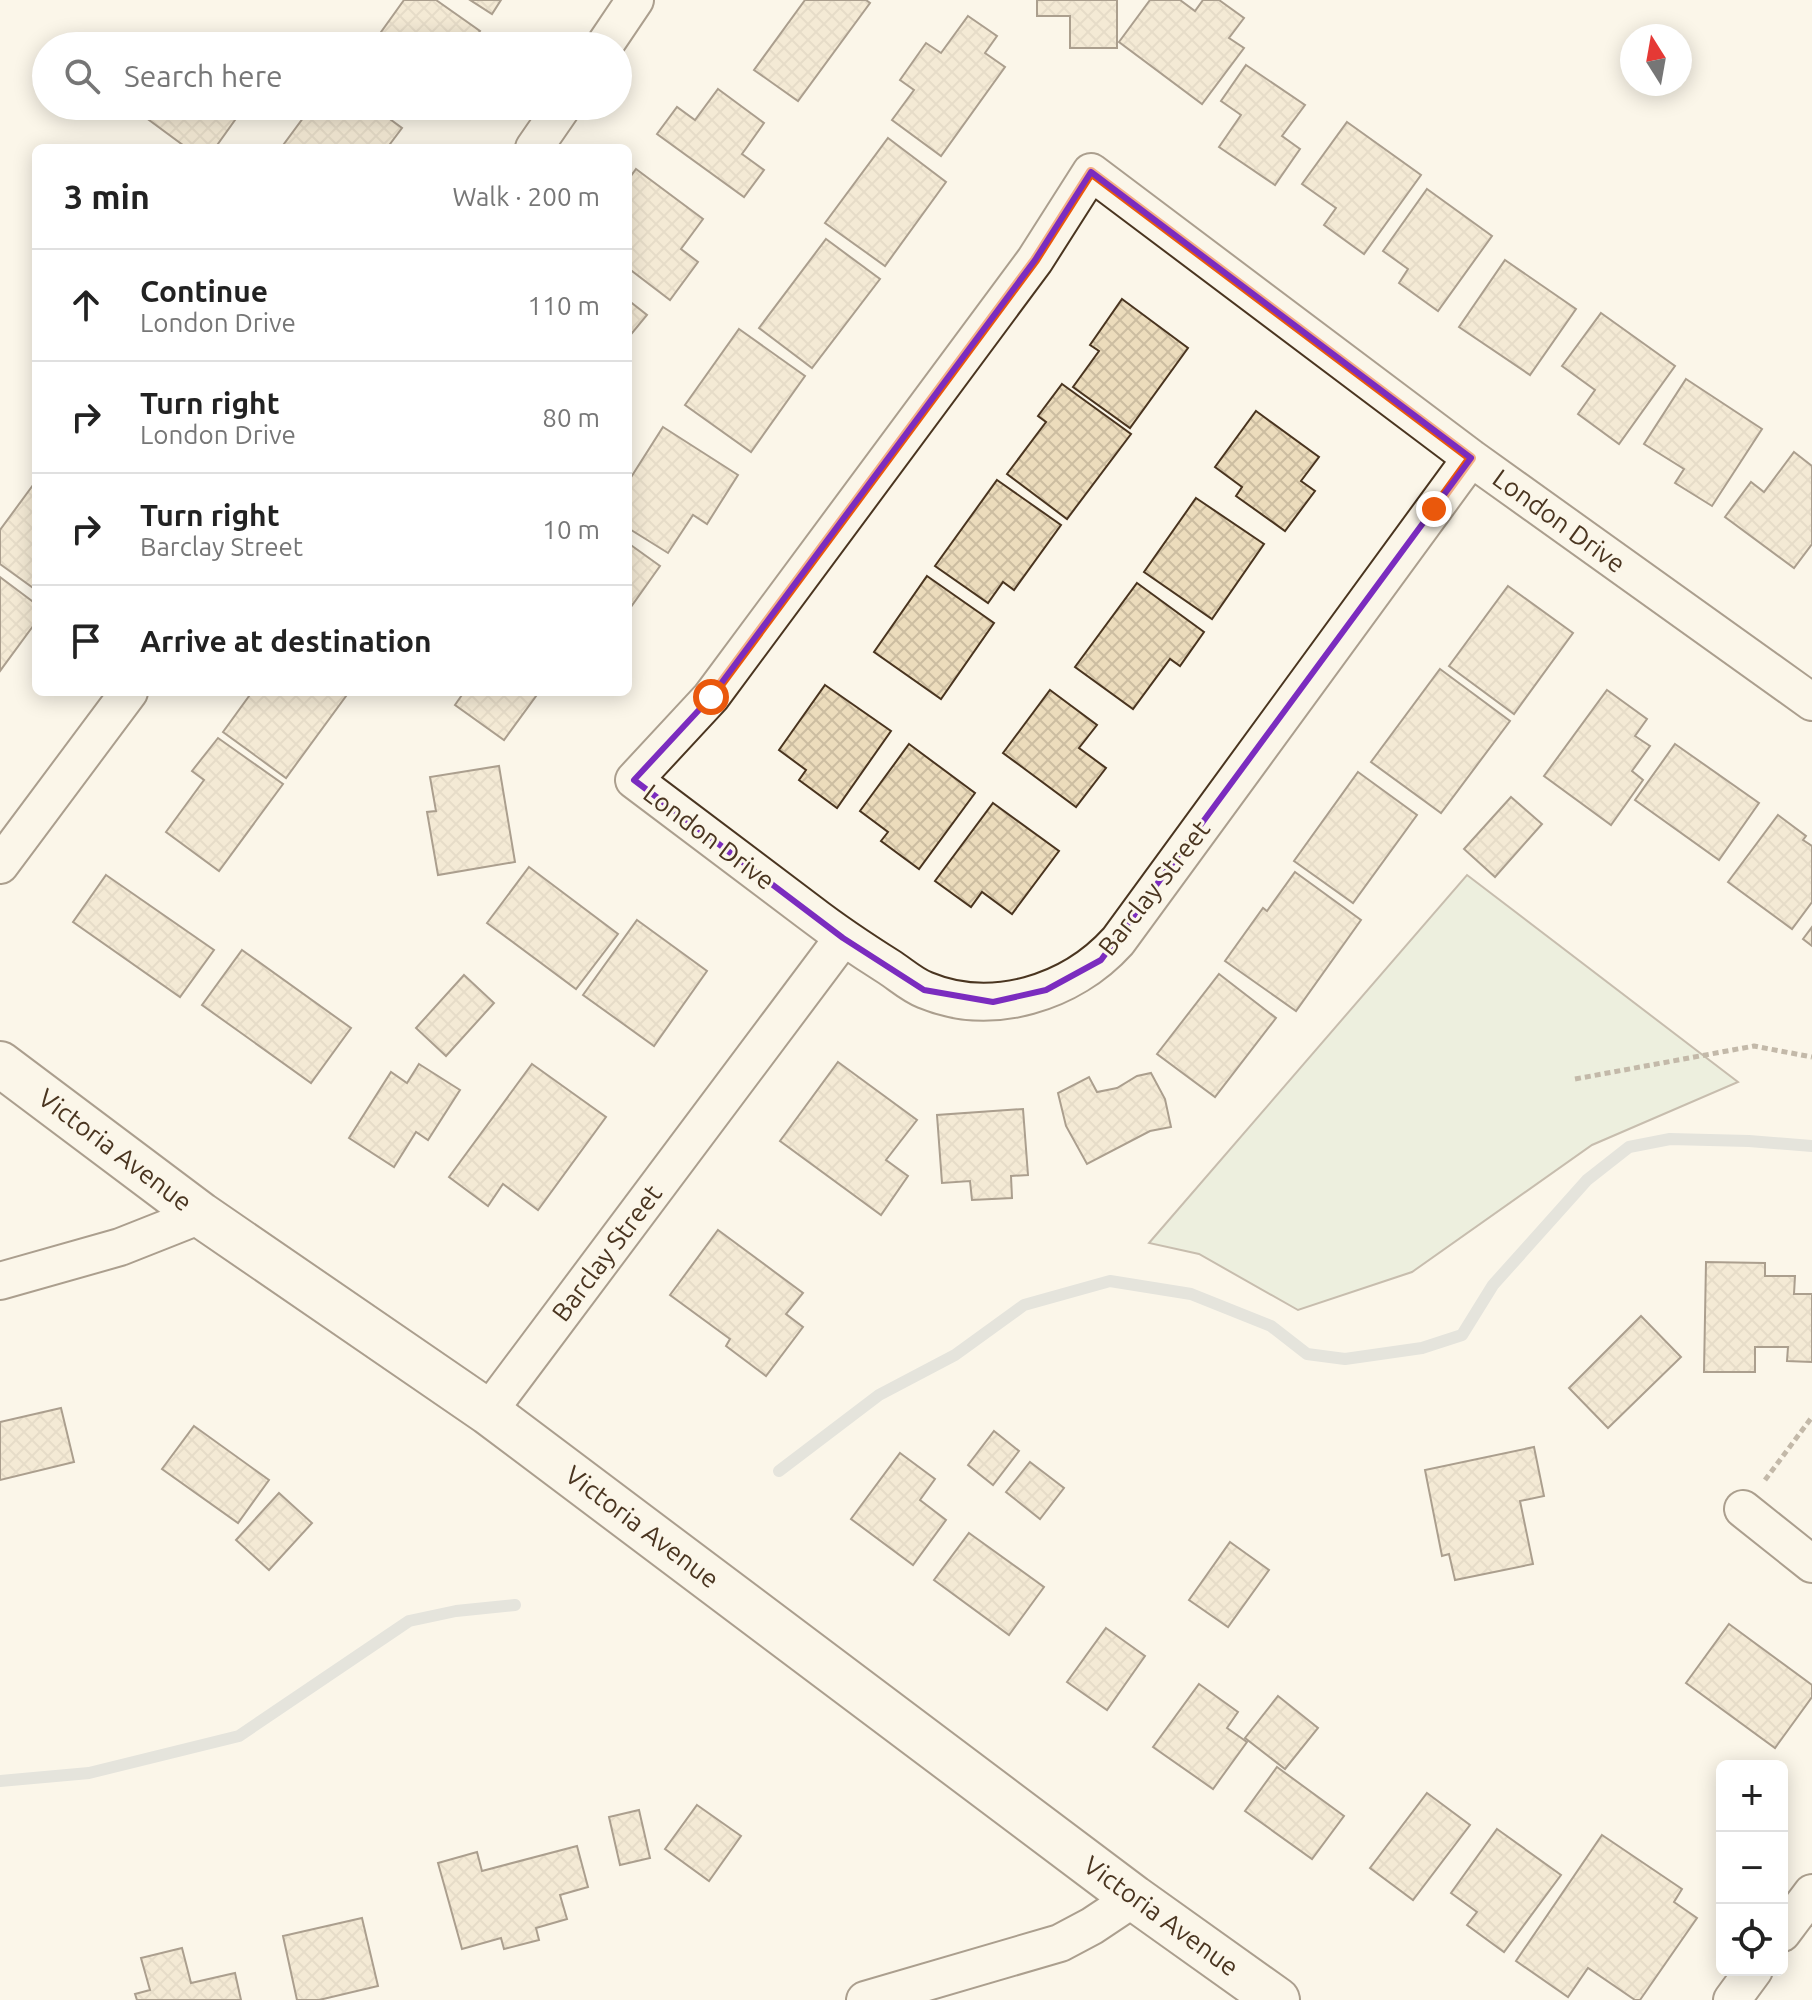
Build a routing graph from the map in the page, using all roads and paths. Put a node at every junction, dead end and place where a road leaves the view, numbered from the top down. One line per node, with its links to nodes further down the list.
1 (635, 0): 2 (street)
2 (613, 32)
3 (553, 120): 4 (street)
4 (537, 144)
5 (1471, 458): 7 (street, London Drive); 9 (street, Barclay Street); 9 (street, London Drive)
6 (126, 696): 8 (street)
7 (1812, 702)
8 (0, 865)
9 (843, 938): 15 (street, Barclay Street)
10 (1812, 1057): 12 (path)
11 (0, 1064): 13 (street, Victoria Avenue)
12 (1575, 1079)
13 (201, 1215): 14 (street); 15 (street, Victoria Avenue)
14 (0, 1281)
15 (488, 1412): 20 (street, Victoria Avenue)
16 (1812, 1417): 17 (path)
17 (1743, 1509): 18 (street)
18 (1812, 1564)
19 (1812, 1893): 21 (street)
20 (1134, 1898): 23 (street); 24 (street, Victoria Avenue)
21 (1788, 1925)
22 (1750, 1976): 25 (street)
23 (865, 2000)
24 (1277, 2000)
25 (1732, 2000)

